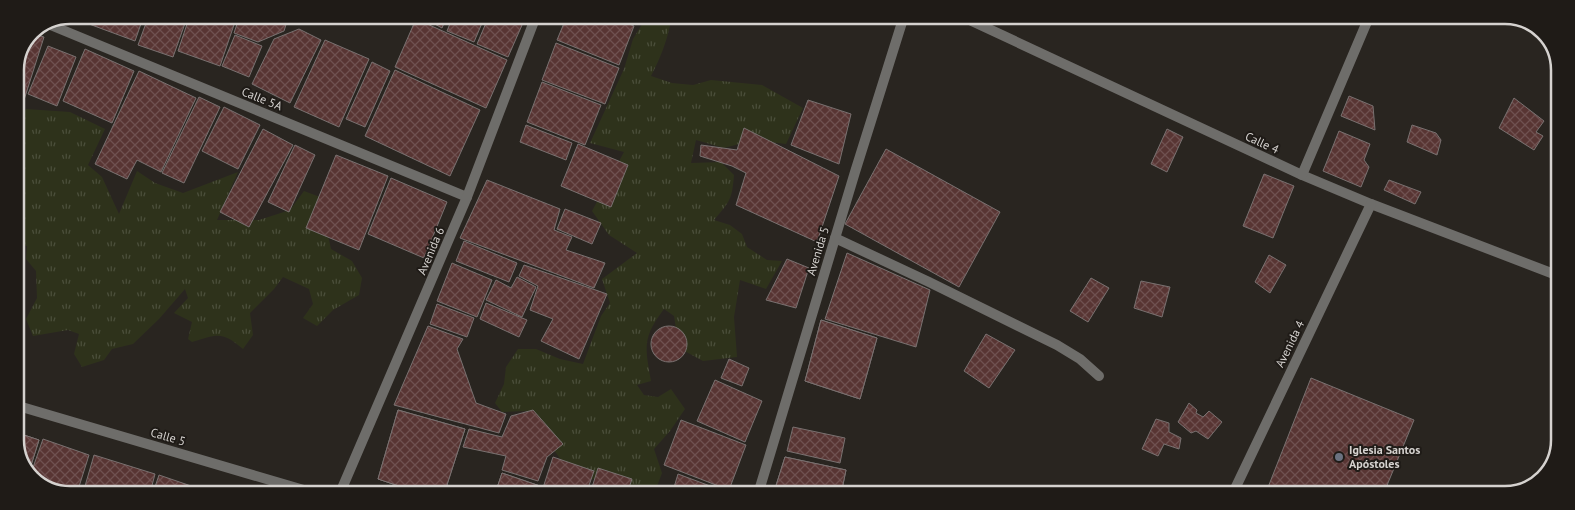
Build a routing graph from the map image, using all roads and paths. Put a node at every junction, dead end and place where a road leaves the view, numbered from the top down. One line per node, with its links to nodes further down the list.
1 (533, 24): 7 (street, Avenida 6)
2 (902, 24): 9 (street, Avenida 5)
3 (978, 24): 6 (street, Calle 4)
4 (1366, 24): 6 (street)
5 (54, 27): 7 (street, Calle 5A)
6 (1302, 176): 8 (street, Calle 4)
7 (468, 197): 14 (street, Avenida 6)
8 (1371, 204): 10 (street, Calle 4); 16 (street, Avenida 4)
9 (835, 238): 11 (street); 15 (street, Avenida 5)
10 (1551, 273)
11 (1099, 376)
12 (24, 408): 13 (street, Calle 5)
13 (290, 486)
14 (343, 486)
15 (760, 486)
16 (1236, 486)

